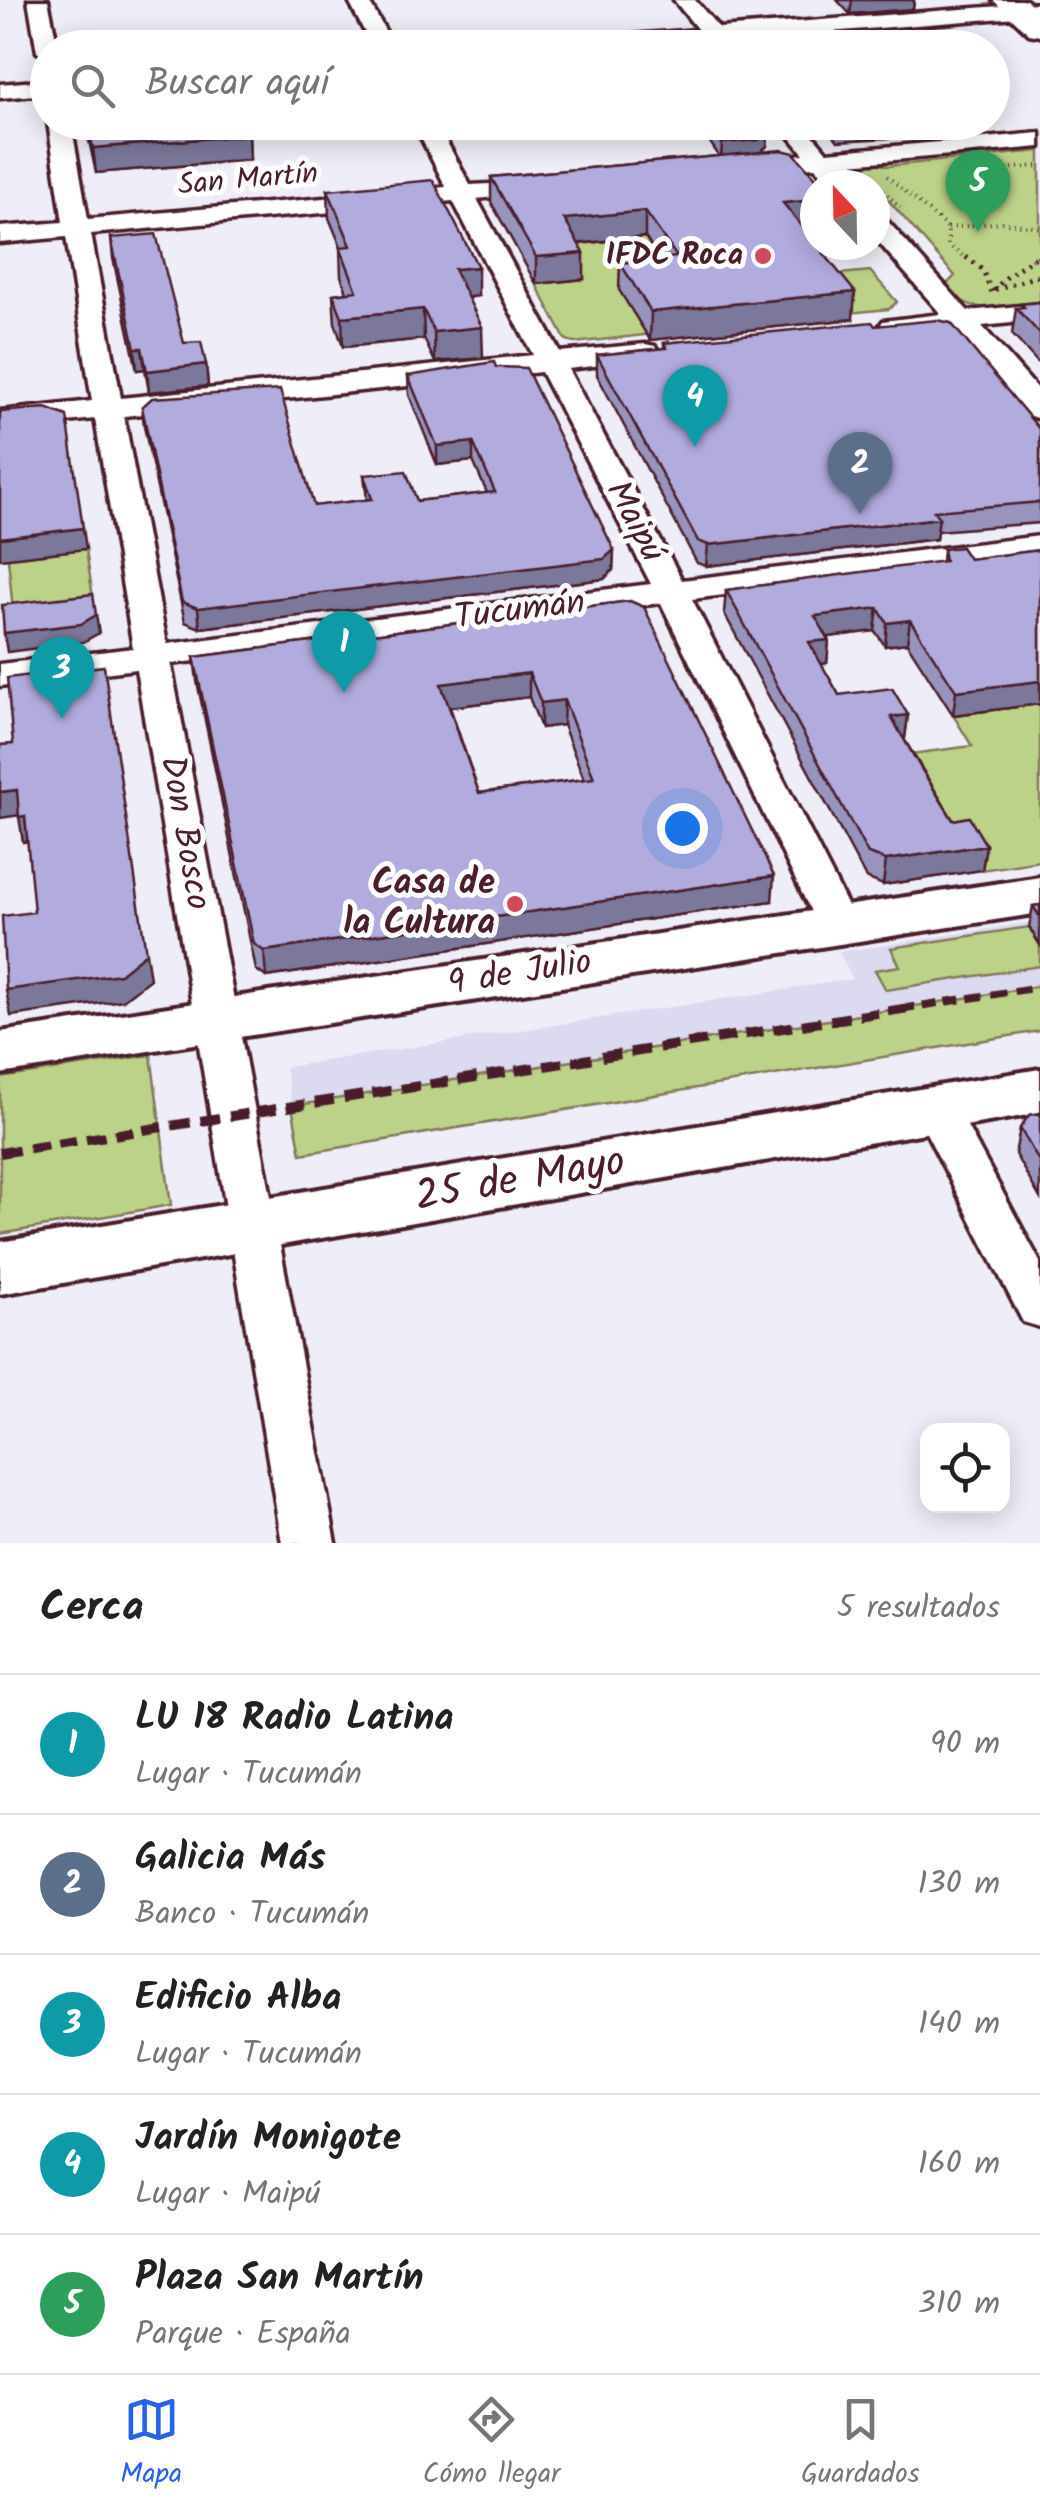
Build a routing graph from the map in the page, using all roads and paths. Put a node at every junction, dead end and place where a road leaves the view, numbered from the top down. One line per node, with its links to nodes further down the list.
1 (38, 0): 5 (street)
2 (358, 0): 6 (street)
3 (684, 0): 7 (street)
4 (1031, 9): 8 (street)
5 (44, 30)
6 (374, 30)
7 (710, 30)
8 (826, 30)
9 (30, 88): 10 (street)
10 (0, 91)
11 (63, 140): 23 (street, Don Bosco)
12 (433, 140): 19 (street, Maipú)
13 (804, 140): 15 (street)
14 (1040, 140): 15 (street)
15 (821, 160): 16 (street); 17 (street)
16 (726, 168)
17 (839, 170)
18 (574, 183): 19 (street, San Martín)
19 (460, 194): 23 (street, San Martín); 36 (street, Maipú)
20 (890, 197): 22 (path)
21 (910, 199): 24 (path)
22 (912, 221)
23 (77, 228): 26 (street, San Martín); 37 (street, Don Bosco)
24 (948, 228): 25 (path); 30 (path)
25 (1040, 228)
26 (0, 235)
27 (890, 239): 33 (street)
28 (1040, 255): 30 (path)
29 (1040, 276): 30 (path)
30 (994, 291): 31 (path)
31 (986, 298)
32 (1040, 312): 33 (street)
33 (960, 320): 34 (street); 38 (street)
34 (862, 330)
35 (665, 350): 36 (street)
36 (547, 362): 37 (street); 41 (street, Maipú)
37 (106, 409): 39 (street); 42 (street, Don Bosco)
38 (1040, 410)
39 (0, 420)
40 (1040, 546): 41 (street, Tucumán)
41 (672, 592): 42 (street, Tucumán); 45 (street, Maipú)
42 (154, 656): 43 (street, Tucumán); 46 (street, Don Bosco)
43 (0, 675)
44 (1040, 896): 45 (main road, 9 de Julio)
45 (838, 926): 46 (main road, 9 de Julio)
46 (216, 1020): 47 (main road, 9 de Julio); 50 (street, Don Bosco)
47 (0, 1053)
48 (1040, 1091): 49 (main road, 25 de Mayo)
49 (936, 1109): 50 (main road, 25 de Mayo); 52 (street)
50 (253, 1226): 51 (main road, 25 de Mayo); 53 (street, Don Bosco)
51 (0, 1268)
52 (1040, 1308)
53 (309, 1543)

